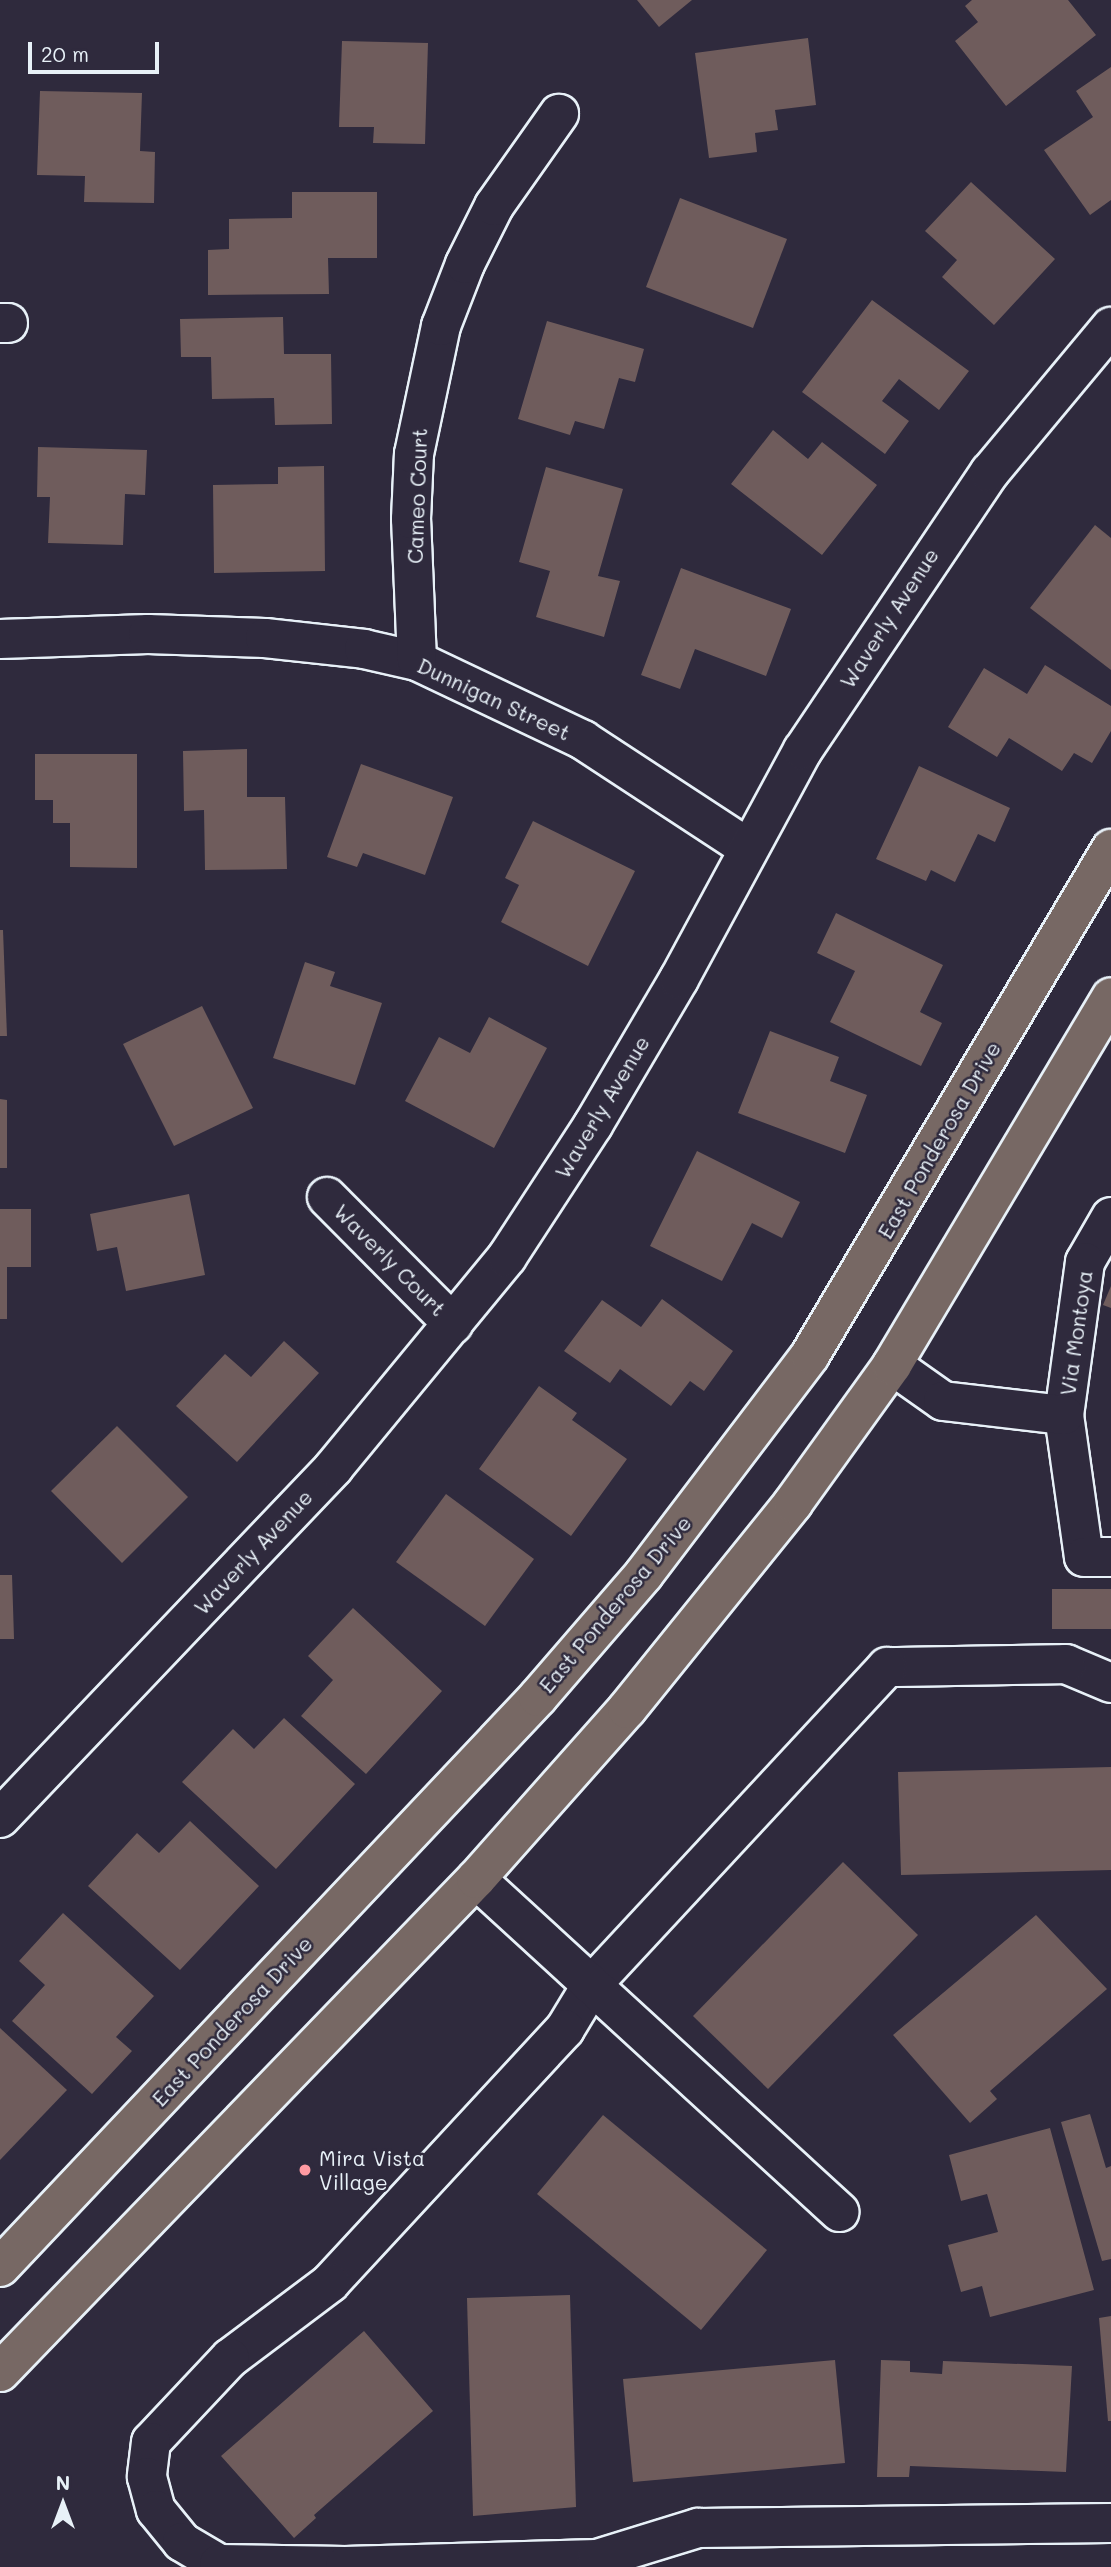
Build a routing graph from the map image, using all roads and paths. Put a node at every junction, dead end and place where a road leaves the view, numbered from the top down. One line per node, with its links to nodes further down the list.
1 (559, 114): 4 (street, Cameo Court)
2 (1111, 327): 5 (street, Waverly Avenue)
3 (0, 639): 4 (street, Dunnigan Street)
4 (417, 661): 5 (street, Dunnigan Street)
5 (748, 848): 10 (street, Waverly Avenue)
6 (1111, 849): 19 (main road, East Ponderosa Drive)
7 (1111, 998): 11 (main road)
8 (327, 1197): 10 (street, Waverly Court)
9 (1111, 1217): 12 (street, Via Montoya)
10 (453, 1324): 15 (street, Waverly Avenue)
11 (892, 1365): 12 (street, Via Montoya); 16 (main road)
12 (1064, 1415): 13 (street, Via Montoya)
13 (1111, 1557)
14 (1111, 1683): 17 (street)
15 (0, 1818)
16 (476, 1879): 17 (street); 20 (main road)
17 (592, 1986): 18 (street); 21 (street)
18 (839, 2212)
19 (0, 2267)
20 (0, 2372)
21 (1111, 2523)

